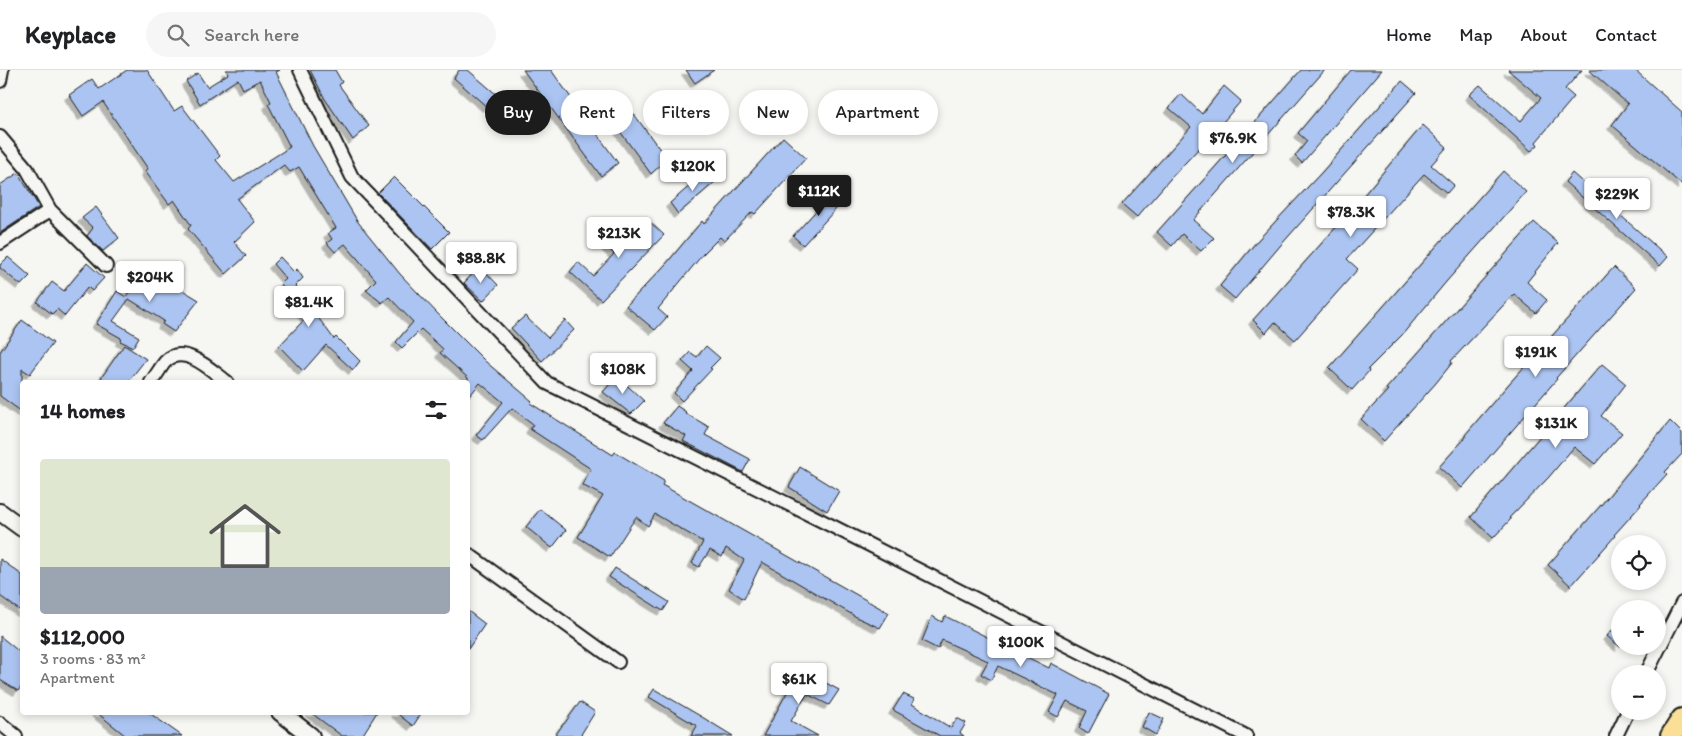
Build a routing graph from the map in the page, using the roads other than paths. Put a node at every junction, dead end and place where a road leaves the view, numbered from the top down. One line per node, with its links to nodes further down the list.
1 (2, 70): 3 (street)
2 (300, 70): 22 (street)
3 (0, 81)
4 (0, 137): 5 (street)
5 (50, 210): 6 (street); 7 (street)
6 (0, 243)
7 (106, 266)
8 (152, 380): 9 (street)
9 (224, 380)
10 (0, 512): 11 (street)
11 (20, 527)
12 (470, 555): 14 (street)
13 (1682, 603): 15 (street)
14 (618, 662)
15 (1651, 665)
16 (284, 715): 21 (street)
17 (1682, 719): 24 (main road)
18 (1624, 720): 23 (street)
19 (0, 724): 20 (street)
20 (16, 736)
21 (311, 736)
22 (1246, 736)
23 (1616, 736)
24 (1671, 736)

